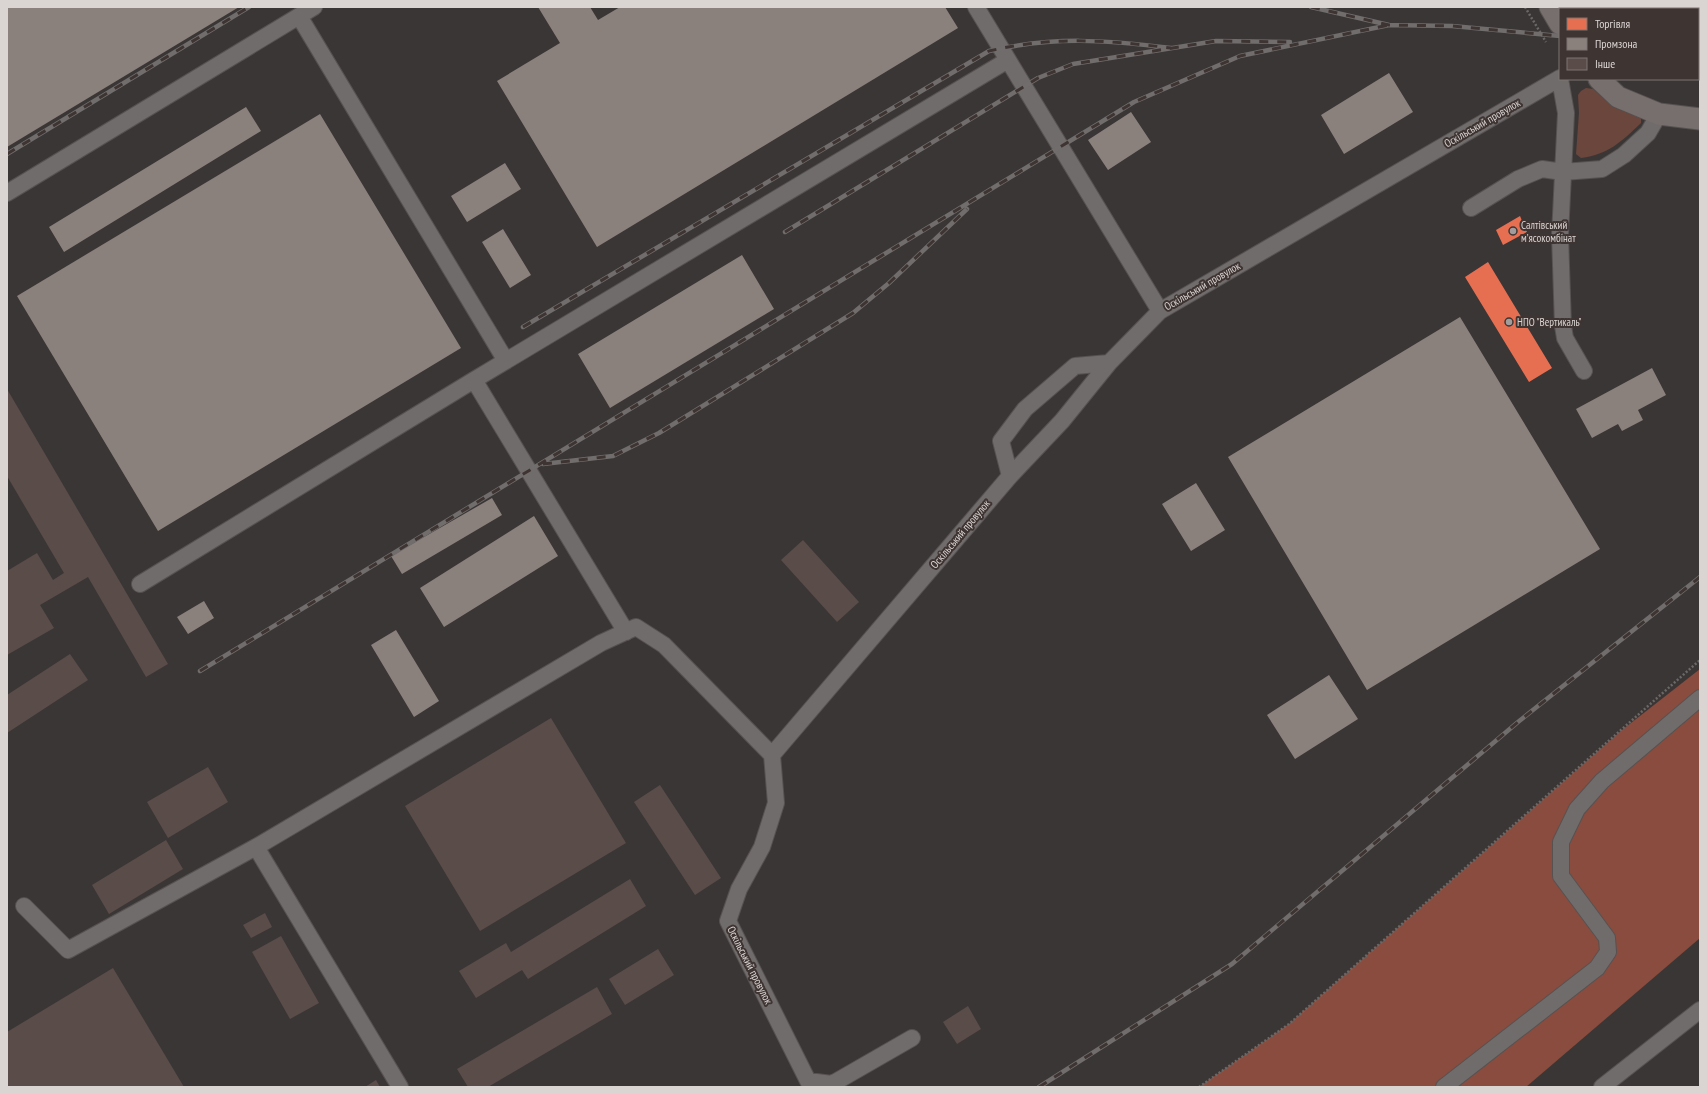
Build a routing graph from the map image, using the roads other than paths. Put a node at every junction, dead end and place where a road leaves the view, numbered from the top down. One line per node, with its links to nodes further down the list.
1 (314, 7): 4 (street)
2 (976, 7): 6 (street)
3 (1550, 7): 5 (main road)
4 (299, 16): 13 (street); 16 (street)
5 (1559, 22)
6 (1008, 60): 15 (street); 16 (street)
7 (1559, 79): 15 (street, Оскільський провулок)
8 (1560, 80): 12 (street)
9 (1600, 80): 10 (main road)
10 (1659, 114): 11 (main road); 12 (street)
11 (1700, 119)
12 (1563, 172): 14 (street); 18 (street)
13 (7, 193)
14 (1471, 208)
15 (1160, 311): 17 (street, Оскільський провулок)
16 (506, 361): 19 (street)
17 (1109, 363): 20 (street, Оскільський провулок); 20 (street)
18 (1584, 372)
19 (474, 380): 21 (street); 22 (street)
20 (1010, 476): 24 (street, Оскільський провулок)
21 (140, 584)
22 (626, 632): 24 (street); 25 (street)
23 (1700, 698): 31 (street)
24 (772, 755): 29 (street, Оскільський провулок)
25 (256, 847): 26 (street); 30 (street)
26 (24, 906)
27 (1700, 1010): 32 (street)
28 (912, 1038): 29 (street, Оскільський провулок)
29 (808, 1084)
30 (400, 1087)
31 (1444, 1087)
32 (1602, 1087)

